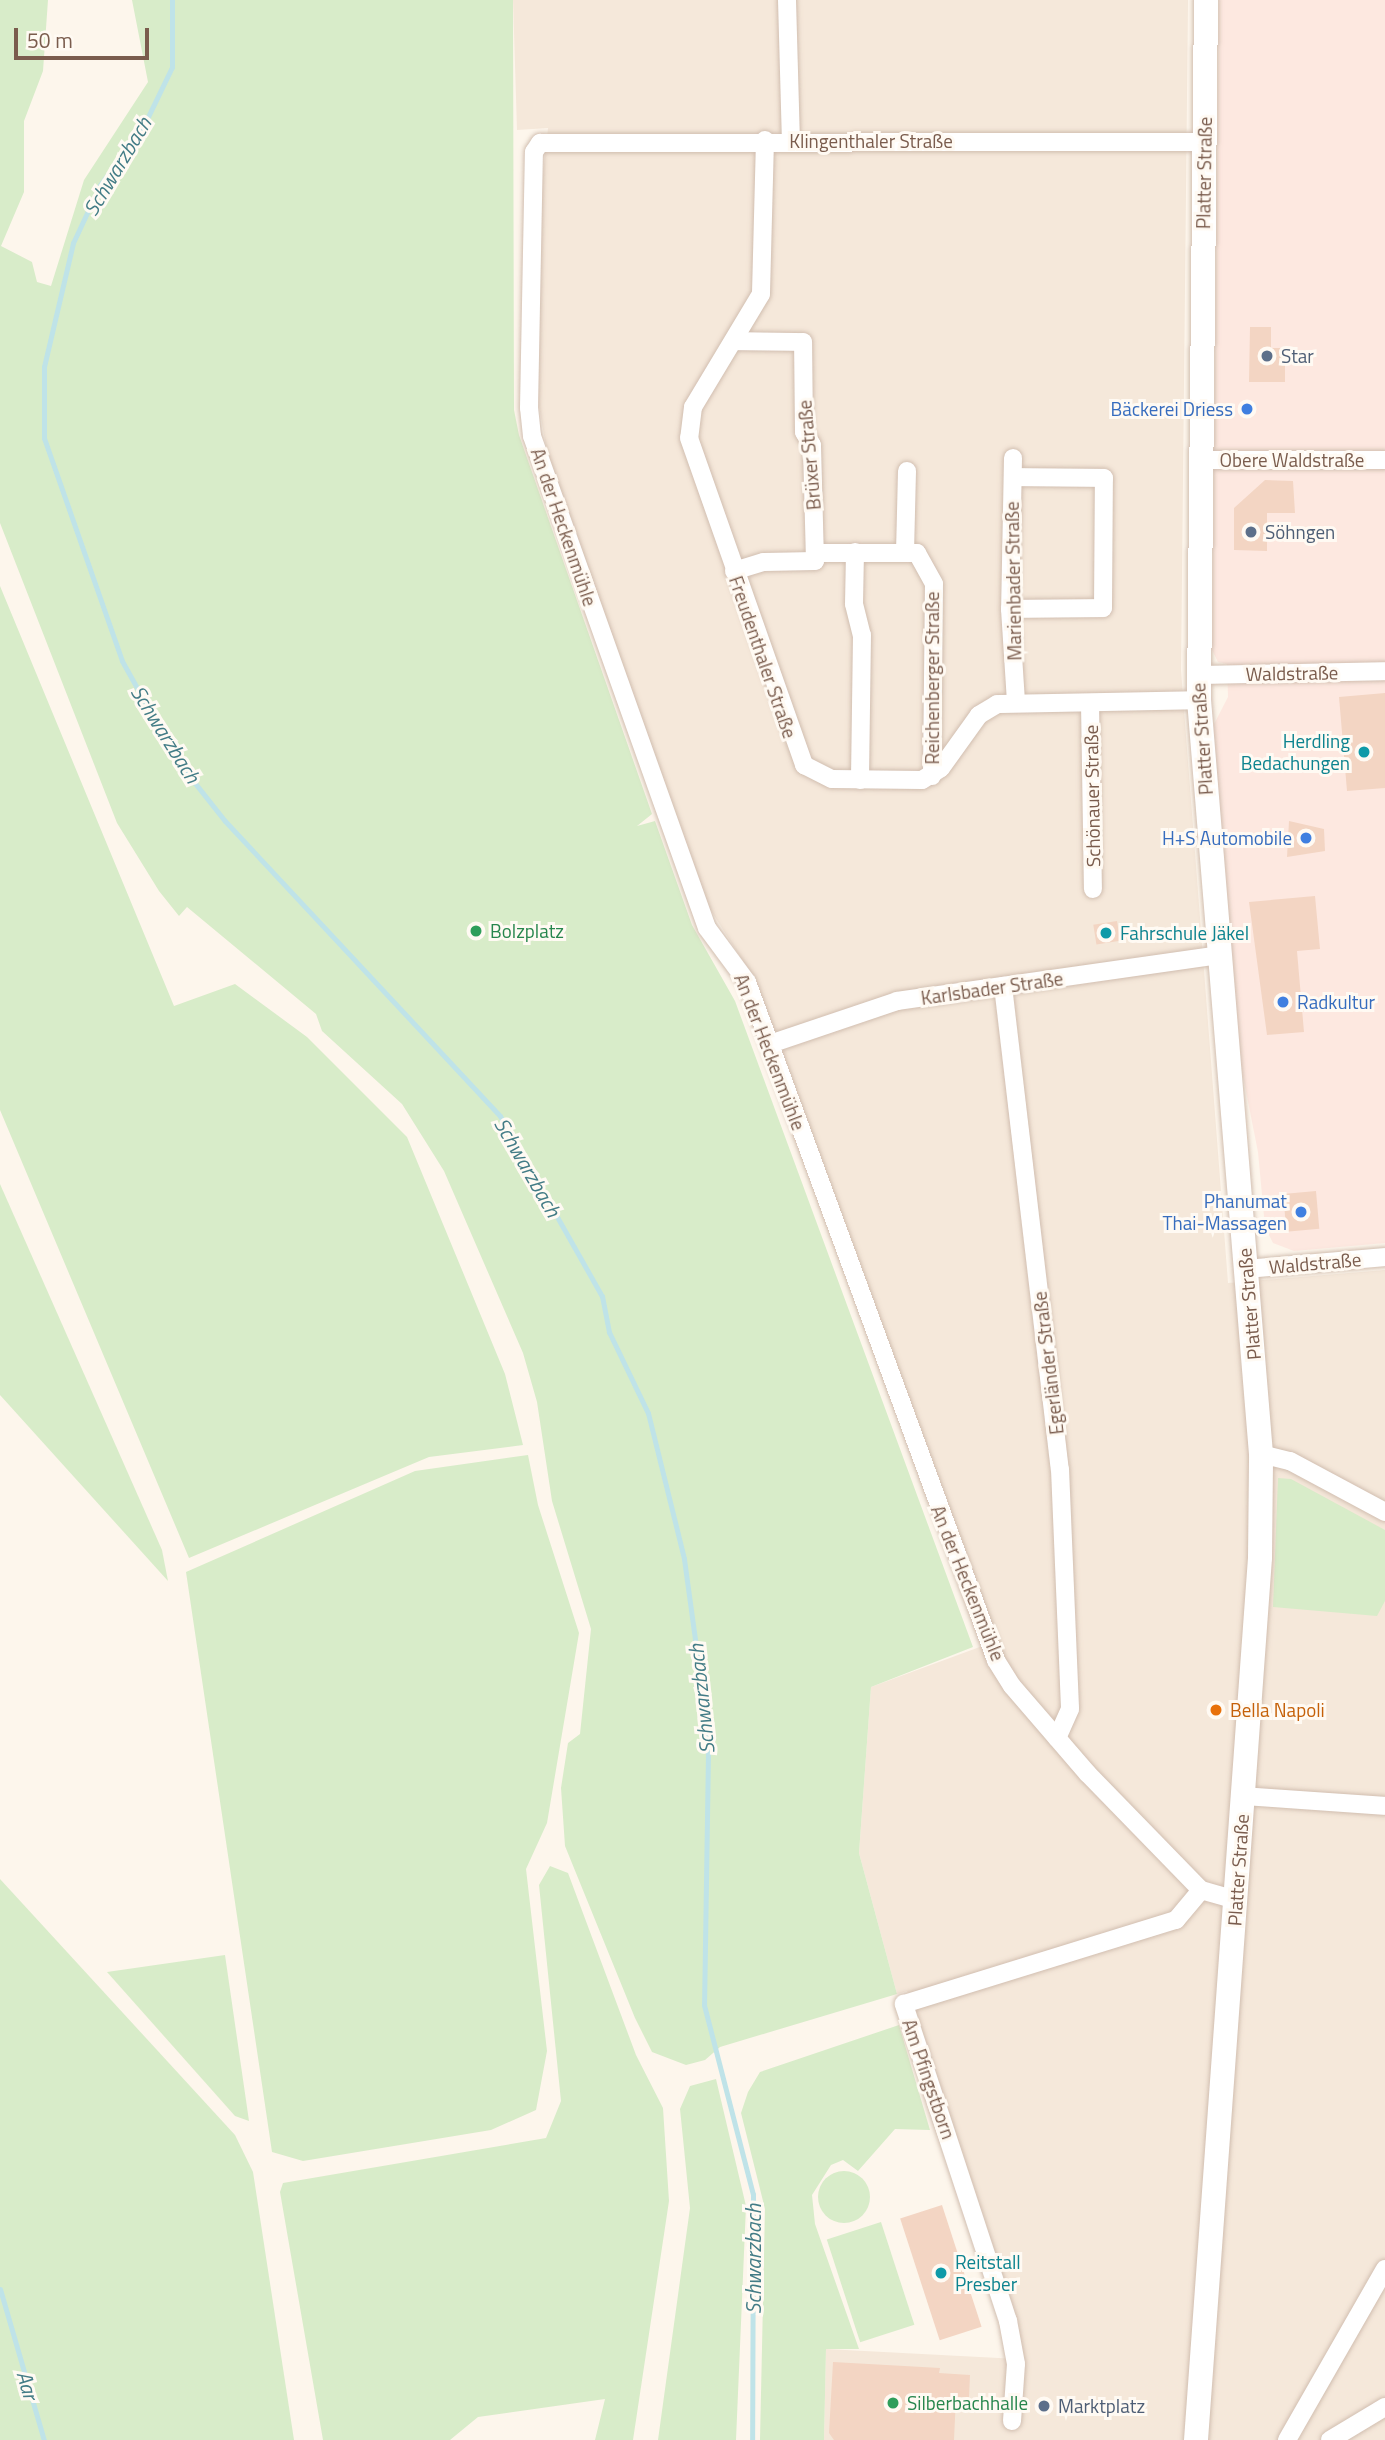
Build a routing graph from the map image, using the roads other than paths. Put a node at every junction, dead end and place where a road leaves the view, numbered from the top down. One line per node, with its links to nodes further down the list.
1 (787, 0): 4 (street)
2 (1206, 0): 5 (main road, Platter Straße)
3 (765, 140): 4 (street, Klingenthaler Straße); 6 (street, Klingenthaler Straße); 7 (street, Freudenthaler Straße)
4 (791, 140): 5 (street, Klingenthaler Straße)
5 (1204, 142): 9 (main road, Platter Straße)
6 (540, 143): 27 (street, An der Heckenmühle)
7 (734, 341): 14 (street, Brüxer Straße); 16 (street, Freudenthaler Straße)
8 (1013, 458): 12 (street, Marienbader Straße)
9 (1200, 460): 10 (street, Obere Waldstraße); 19 (main road, Platter Straße)
10 (1385, 460)
11 (907, 471): 15 (street)
12 (1013, 477): 17 (street, Marienbader Straße); 17 (street)
13 (855, 552): 14 (street); 15 (street); 23 (street)
14 (815, 553): 16 (street)
15 (905, 553): 22 (street, Reichenberger Straße)
16 (734, 570): 23 (street, Freudenthaler Straße)
17 (1010, 609): 21 (street, Marienbader Straße)
18 (1385, 671): 19 (street, Waldstraße)
19 (1199, 687): 20 (street); 25 (main road, Platter Straße)
20 (1090, 703): 21 (street); 24 (street, Schönauer Straße)
21 (1016, 704): 22 (street)
22 (932, 776): 23 (street, Freudenthaler Straße)
23 (860, 780)
24 (1093, 890)
25 (1219, 955): 26 (street, Karlsbader Straße); 29 (main road, Platter Straße)
26 (1003, 986): 27 (street, Karlsbader Straße); 32 (street, Egerländer Straße)
27 (770, 1044): 32 (street, An der Heckenmühle)
28 (1385, 1256): 29 (street, Waldstraße)
29 (1246, 1269): 30 (main road, Platter Straße)
30 (1261, 1454): 31 (street); 33 (main road, Platter Straße)
31 (1385, 1512)
32 (1057, 1738): 35 (street, An der Heckenmühle)
33 (1243, 1796): 34 (street); 36 (main road, Platter Straße)
34 (1385, 1806)
35 (1201, 1890): 36 (street); 39 (street, Am Pfingstborn)
36 (1236, 1900): 40 (main road, Platter Straße)
37 (1385, 2269): 41 (street)
38 (1385, 2407): 42 (street)
39 (1012, 2421)
40 (1196, 2440)
41 (1287, 2440)
42 (1330, 2440)

